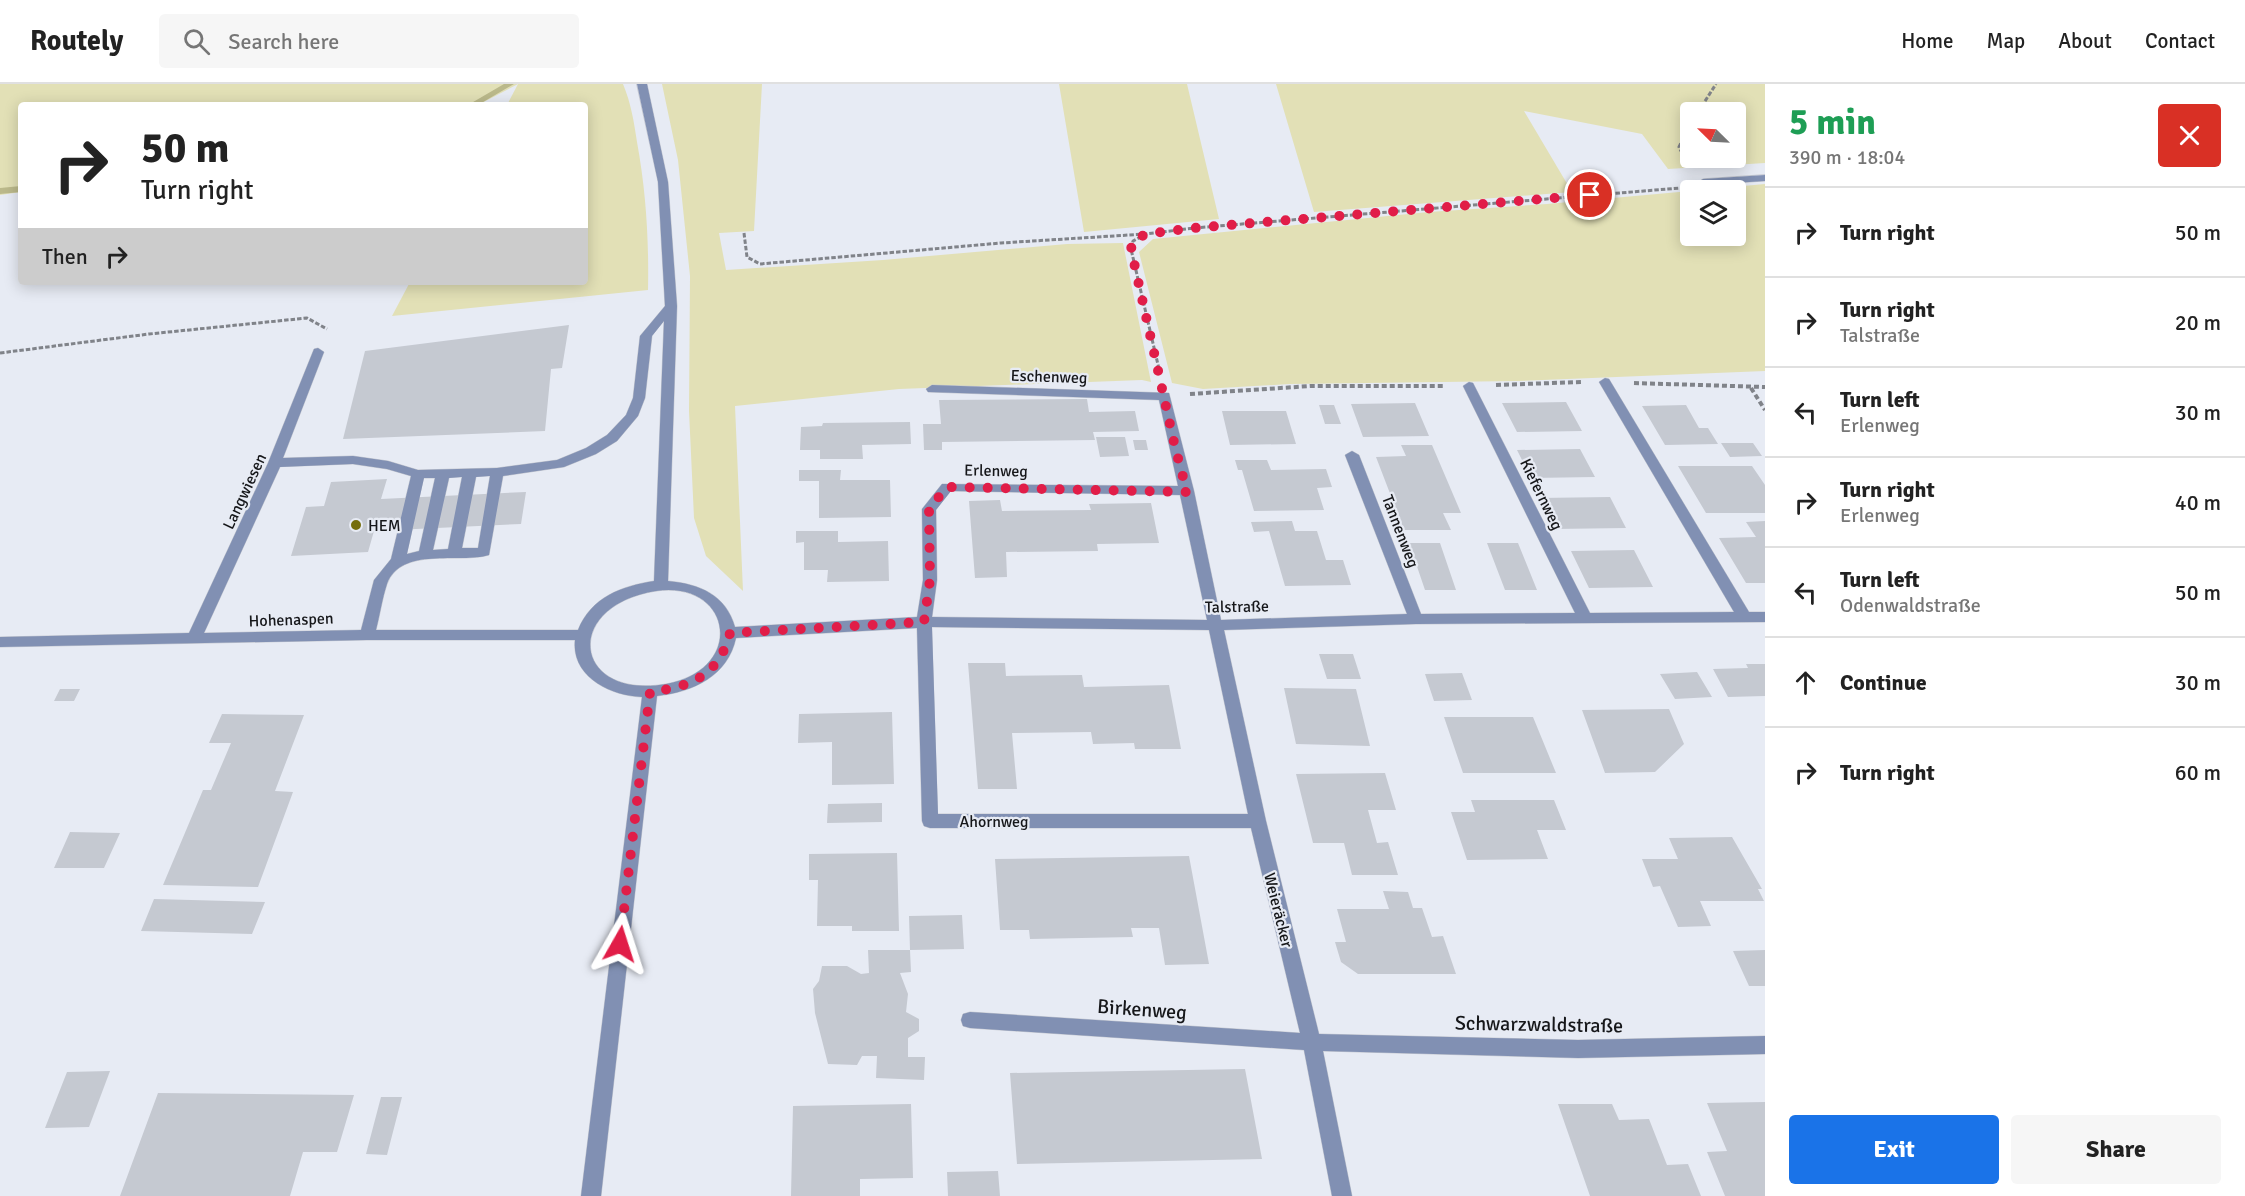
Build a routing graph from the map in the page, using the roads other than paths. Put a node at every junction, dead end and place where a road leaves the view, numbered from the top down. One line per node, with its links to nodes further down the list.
1 (642, 84): 4 (street)
2 (1765, 178): 3 (street)
3 (1734, 180)
4 (670, 306): 13 (street); 20 (street)
5 (318, 352): 11 (street, Langwiesen)
6 (1605, 382): 21 (street)
7 (1469, 386): 23 (street, Kiefernweg)
8 (932, 389): 9 (street, Eschenweg)
9 (1165, 396): 16 (street, Weieräcker)
10 (1352, 455): 24 (street, Tannenweg)
11 (275, 463): 14 (street); 30 (street, Langwiesen)
12 (470, 472): 13 (street); 15 (street); 17 (street)
13 (496, 472): 17 (street)
14 (418, 474): 15 (street); 19 (street)
15 (443, 474): 18 (street)
16 (1187, 492): 25 (street, Erlenweg); 26 (street, Weieräcker)
17 (454, 554): 18 (street)
18 (425, 555): 19 (street)
19 (398, 560): 29 (street)
20 (661, 585): 27 (street); 28 (street)
21 (1744, 616): 22 (street, Talstraße); 23 (street, Talstraße)
22 (1765, 617)
23 (1585, 618): 24 (street, Talstraße)
24 (1416, 619): 26 (street, Talstraße)
25 (924, 622): 26 (street, Talstraße); 27 (street, Talstraße); 33 (street, Ahornweg)
26 (1215, 625): 33 (street, Weieräcker)
27 (730, 633): 32 (street)
28 (582, 634): 29 (street, Hohenaspen); 32 (street)
29 (367, 635): 30 (street, Hohenaspen)
30 (193, 640): 31 (street, Hohenaspen)
31 (0, 642)
32 (650, 692): 37 (street)
33 (1257, 821): 35 (street, Weieräcker)
34 (970, 1020): 35 (street, Birkenweg)
35 (1312, 1042): 36 (street, Schwarzwaldstraße); 38 (street, Weieräcker)
36 (1765, 1045)
37 (591, 1196)
38 (1342, 1196)

